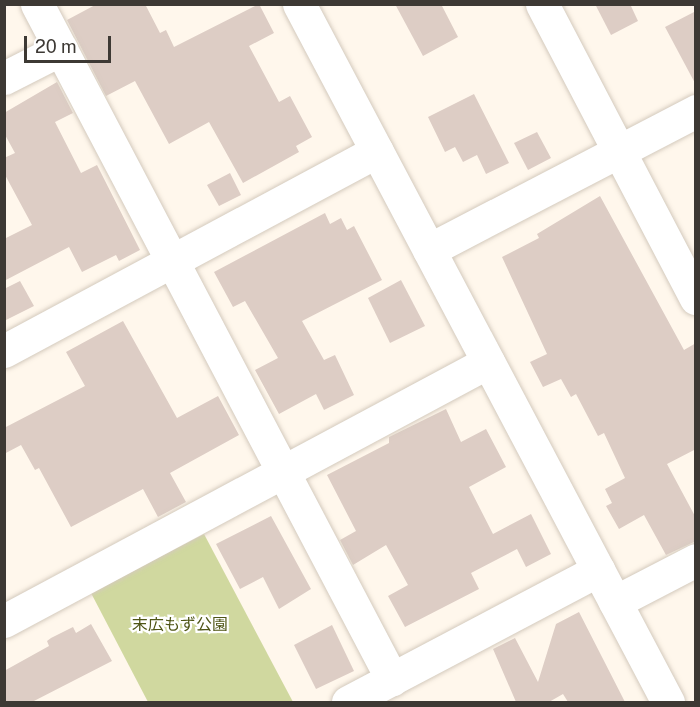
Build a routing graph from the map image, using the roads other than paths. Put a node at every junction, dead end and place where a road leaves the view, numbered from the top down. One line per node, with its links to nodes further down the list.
1 (37, 4): 4 (street)
2 (299, 4): 7 (street)
3 (542, 4): 8 (street)
4 (61, 49): 5 (street); 10 (street)
5 (4, 78)
6 (696, 111): 8 (street)
7 (376, 151): 9 (street); 10 (street)
8 (617, 152): 9 (street); 11 (street)
9 (429, 250): 13 (street)
10 (171, 262): 12 (street); 14 (street)
11 (696, 298)
12 (4, 351)
13 (488, 362): 14 (street); 16 (street)
14 (281, 474): 18 (street); 19 (street)
15 (696, 560): 17 (street)
16 (598, 570): 17 (street); 19 (street)
17 (615, 602): 21 (street)
18 (4, 621)
19 (392, 679): 20 (street)
20 (348, 702)
21 (668, 702)

